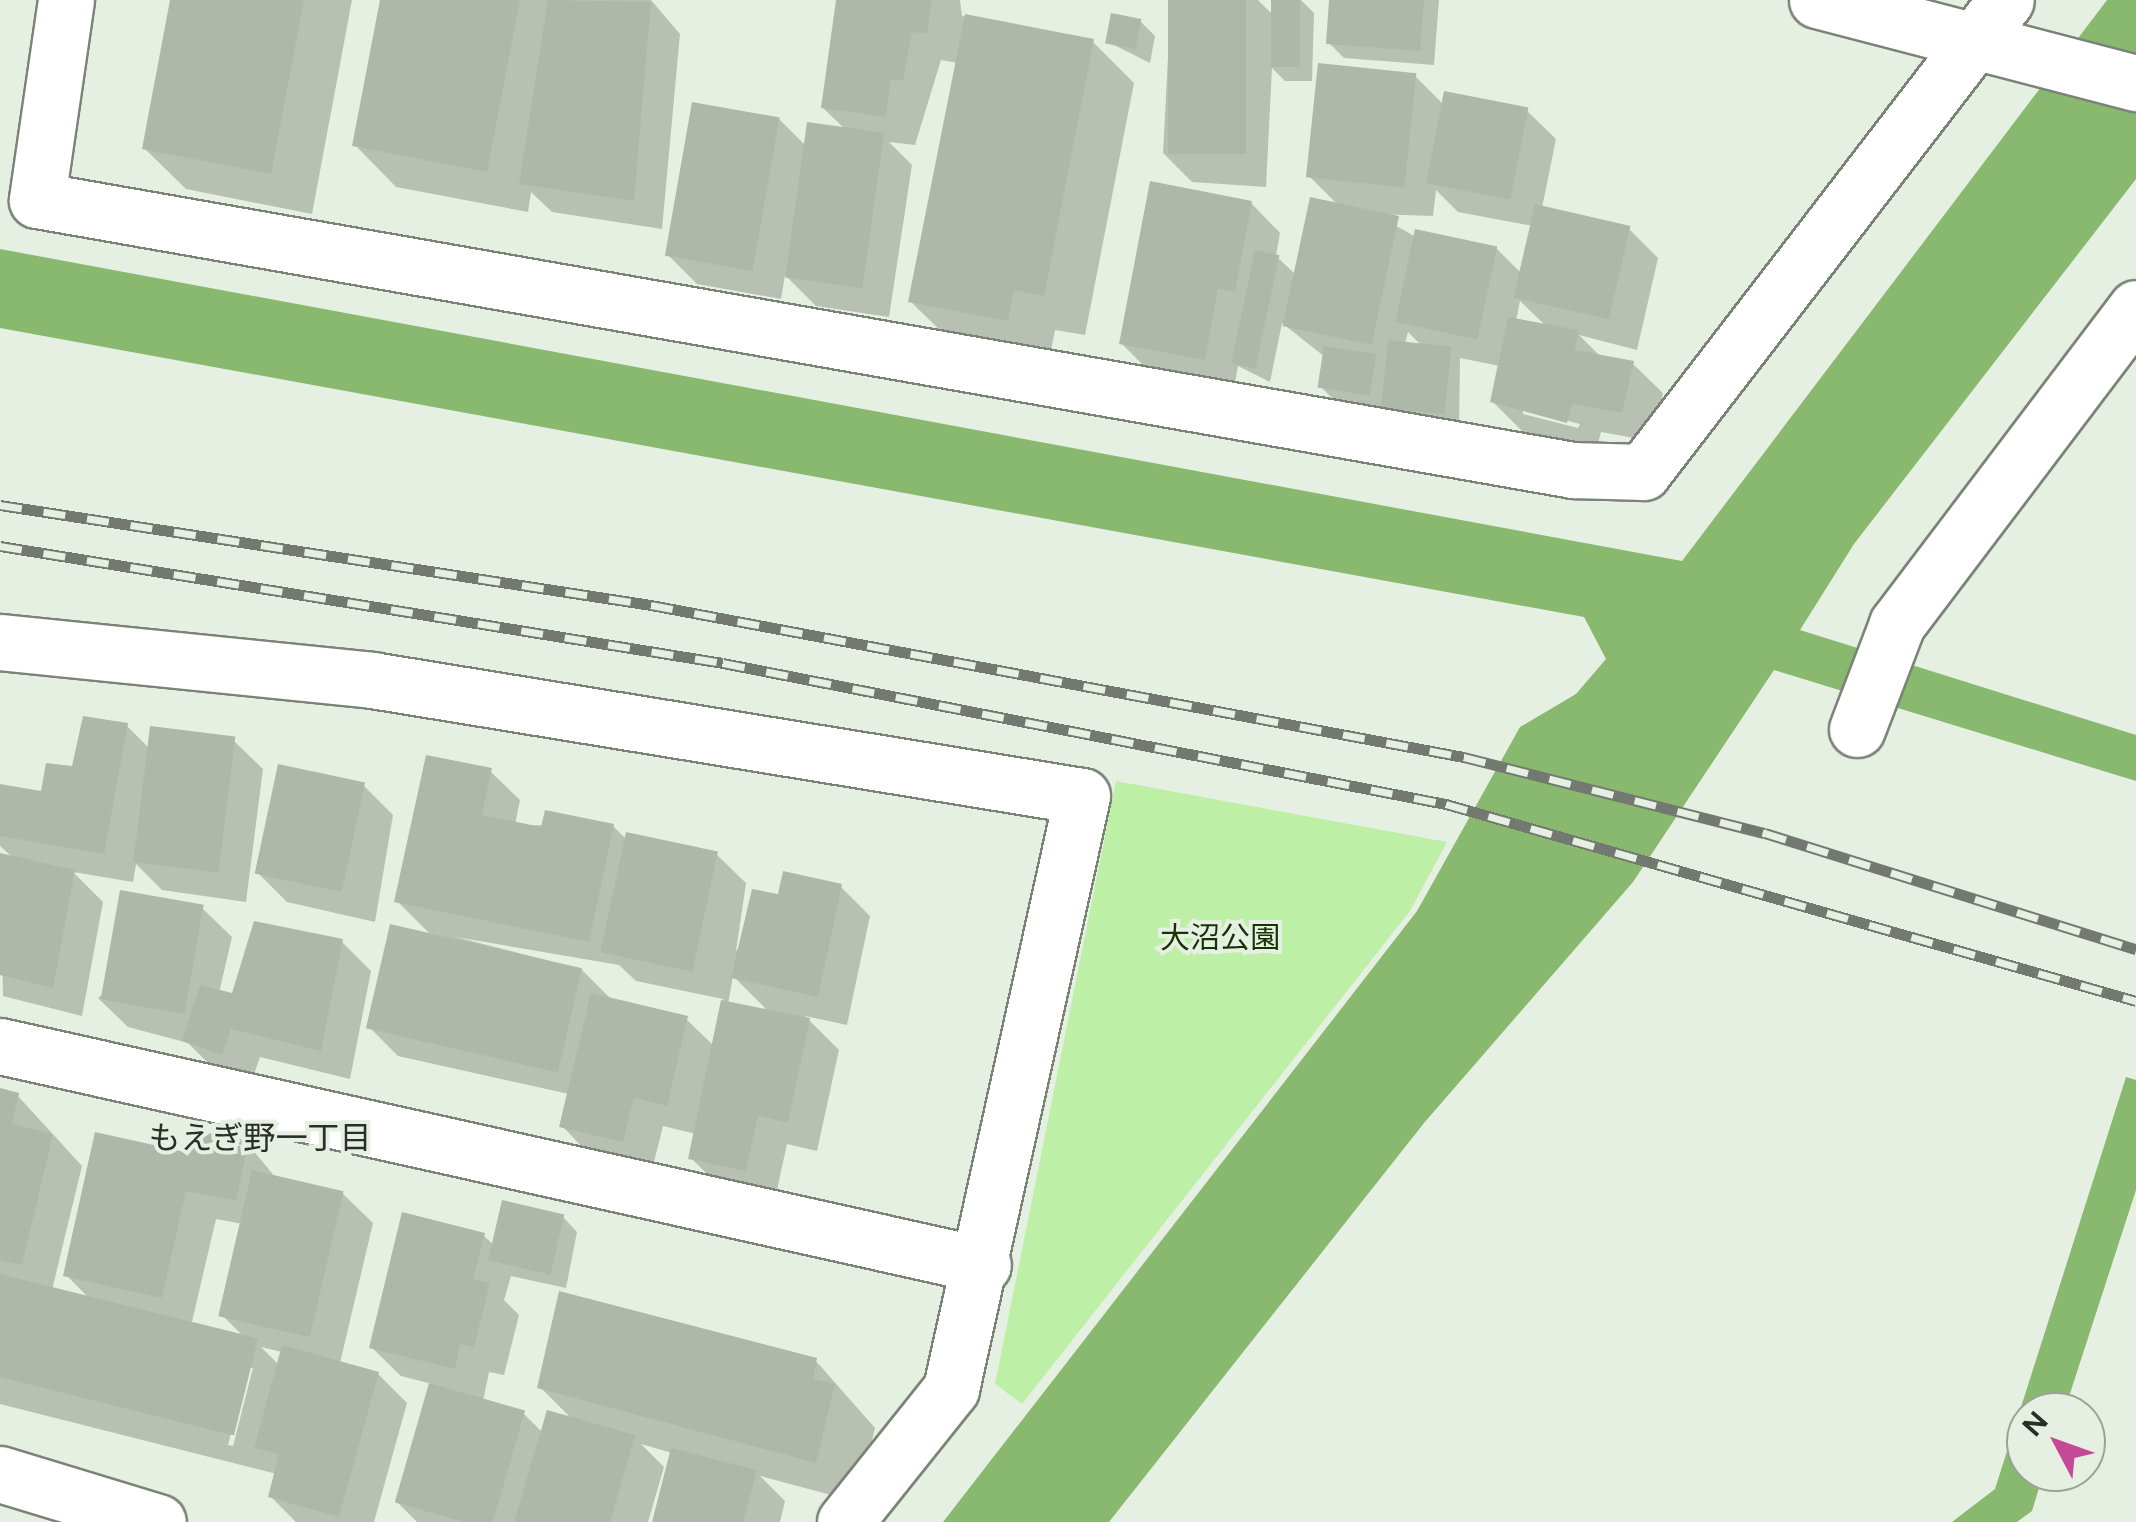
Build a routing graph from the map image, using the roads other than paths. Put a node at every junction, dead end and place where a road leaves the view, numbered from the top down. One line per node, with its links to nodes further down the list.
1 (66, 0): 3 (street)
2 (1817, 0): 3 (street)
3 (2001, 31): 4 (street)
4 (2136, 83)
5 (2136, 308): 7 (street)
6 (0, 642): 9 (street)
7 (1858, 728)
8 (0, 1046): 9 (street)
9 (983, 1265): 12 (street)
10 (0, 1474): 11 (street)
11 (158, 1522)
12 (845, 1522)

